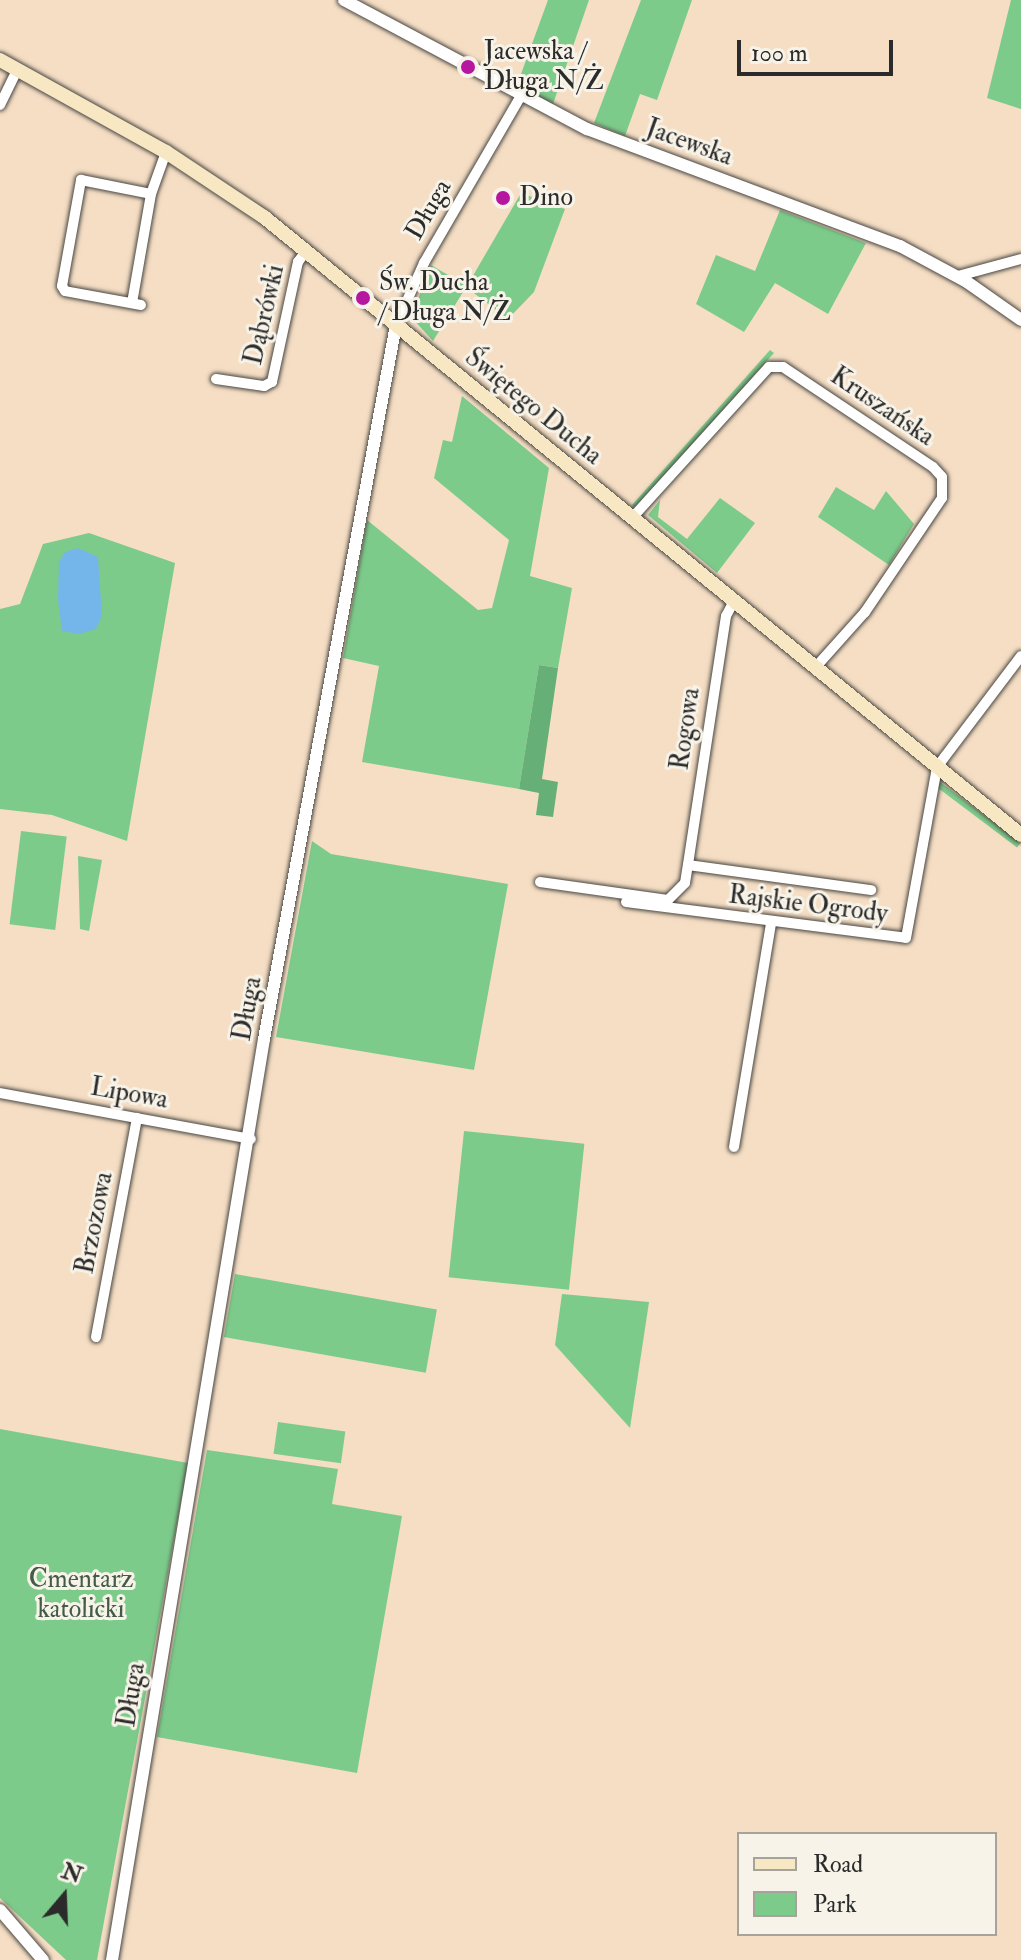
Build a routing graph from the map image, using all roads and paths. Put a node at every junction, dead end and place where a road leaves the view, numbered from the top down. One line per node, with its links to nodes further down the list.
1 (344, 0): 4 (street, Jacewska)
2 (0, 60): 3 (main road, Świętego Ducha)
3 (17, 70): 5 (street); 6 (main road, Świętego Ducha)
4 (521, 96): 10 (street, Jacewska); 12 (street, Długa)
5 (0, 105)
6 (166, 152): 7 (street); 8 (main road, Świętego Ducha)
7 (151, 194): 7 (street)
8 (306, 251): 12 (main road, Świętego Ducha); 13 (street, Dąbrówki)
9 (1021, 259): 10 (street)
10 (958, 276): 11 (street, Jacewska)
11 (1021, 320)
12 (396, 325): 14 (main road, Świętego Ducha); 27 (street, Długa)
13 (216, 379)
14 (632, 518): 15 (main road, Świętego Ducha); 17 (street, Kruszańska)
15 (734, 601): 17 (main road, Świętego Ducha); 20 (street, Rogowa)
16 (1021, 656): 18 (street)
17 (815, 668): 18 (main road, Świętego Ducha)
18 (937, 767): 19 (main road, Świętego Ducha); 24 (street, Rajskie Ogrody)
19 (1021, 835)
20 (688, 865): 21 (street, Rogowa); 22 (street)
21 (540, 882)
22 (871, 890)
23 (626, 902): 24 (street, Rajskie Ogrody)
24 (771, 924): 28 (street)
25 (0, 1093): 26 (street, Lipowa)
26 (137, 1118): 27 (street, Lipowa); 29 (street, Brzozowa)
27 (251, 1139): 32 (street, Długa)
28 (734, 1147)
29 (96, 1337)
30 (0, 1910): 31 (street)
31 (43, 1960)
32 (112, 1960)

